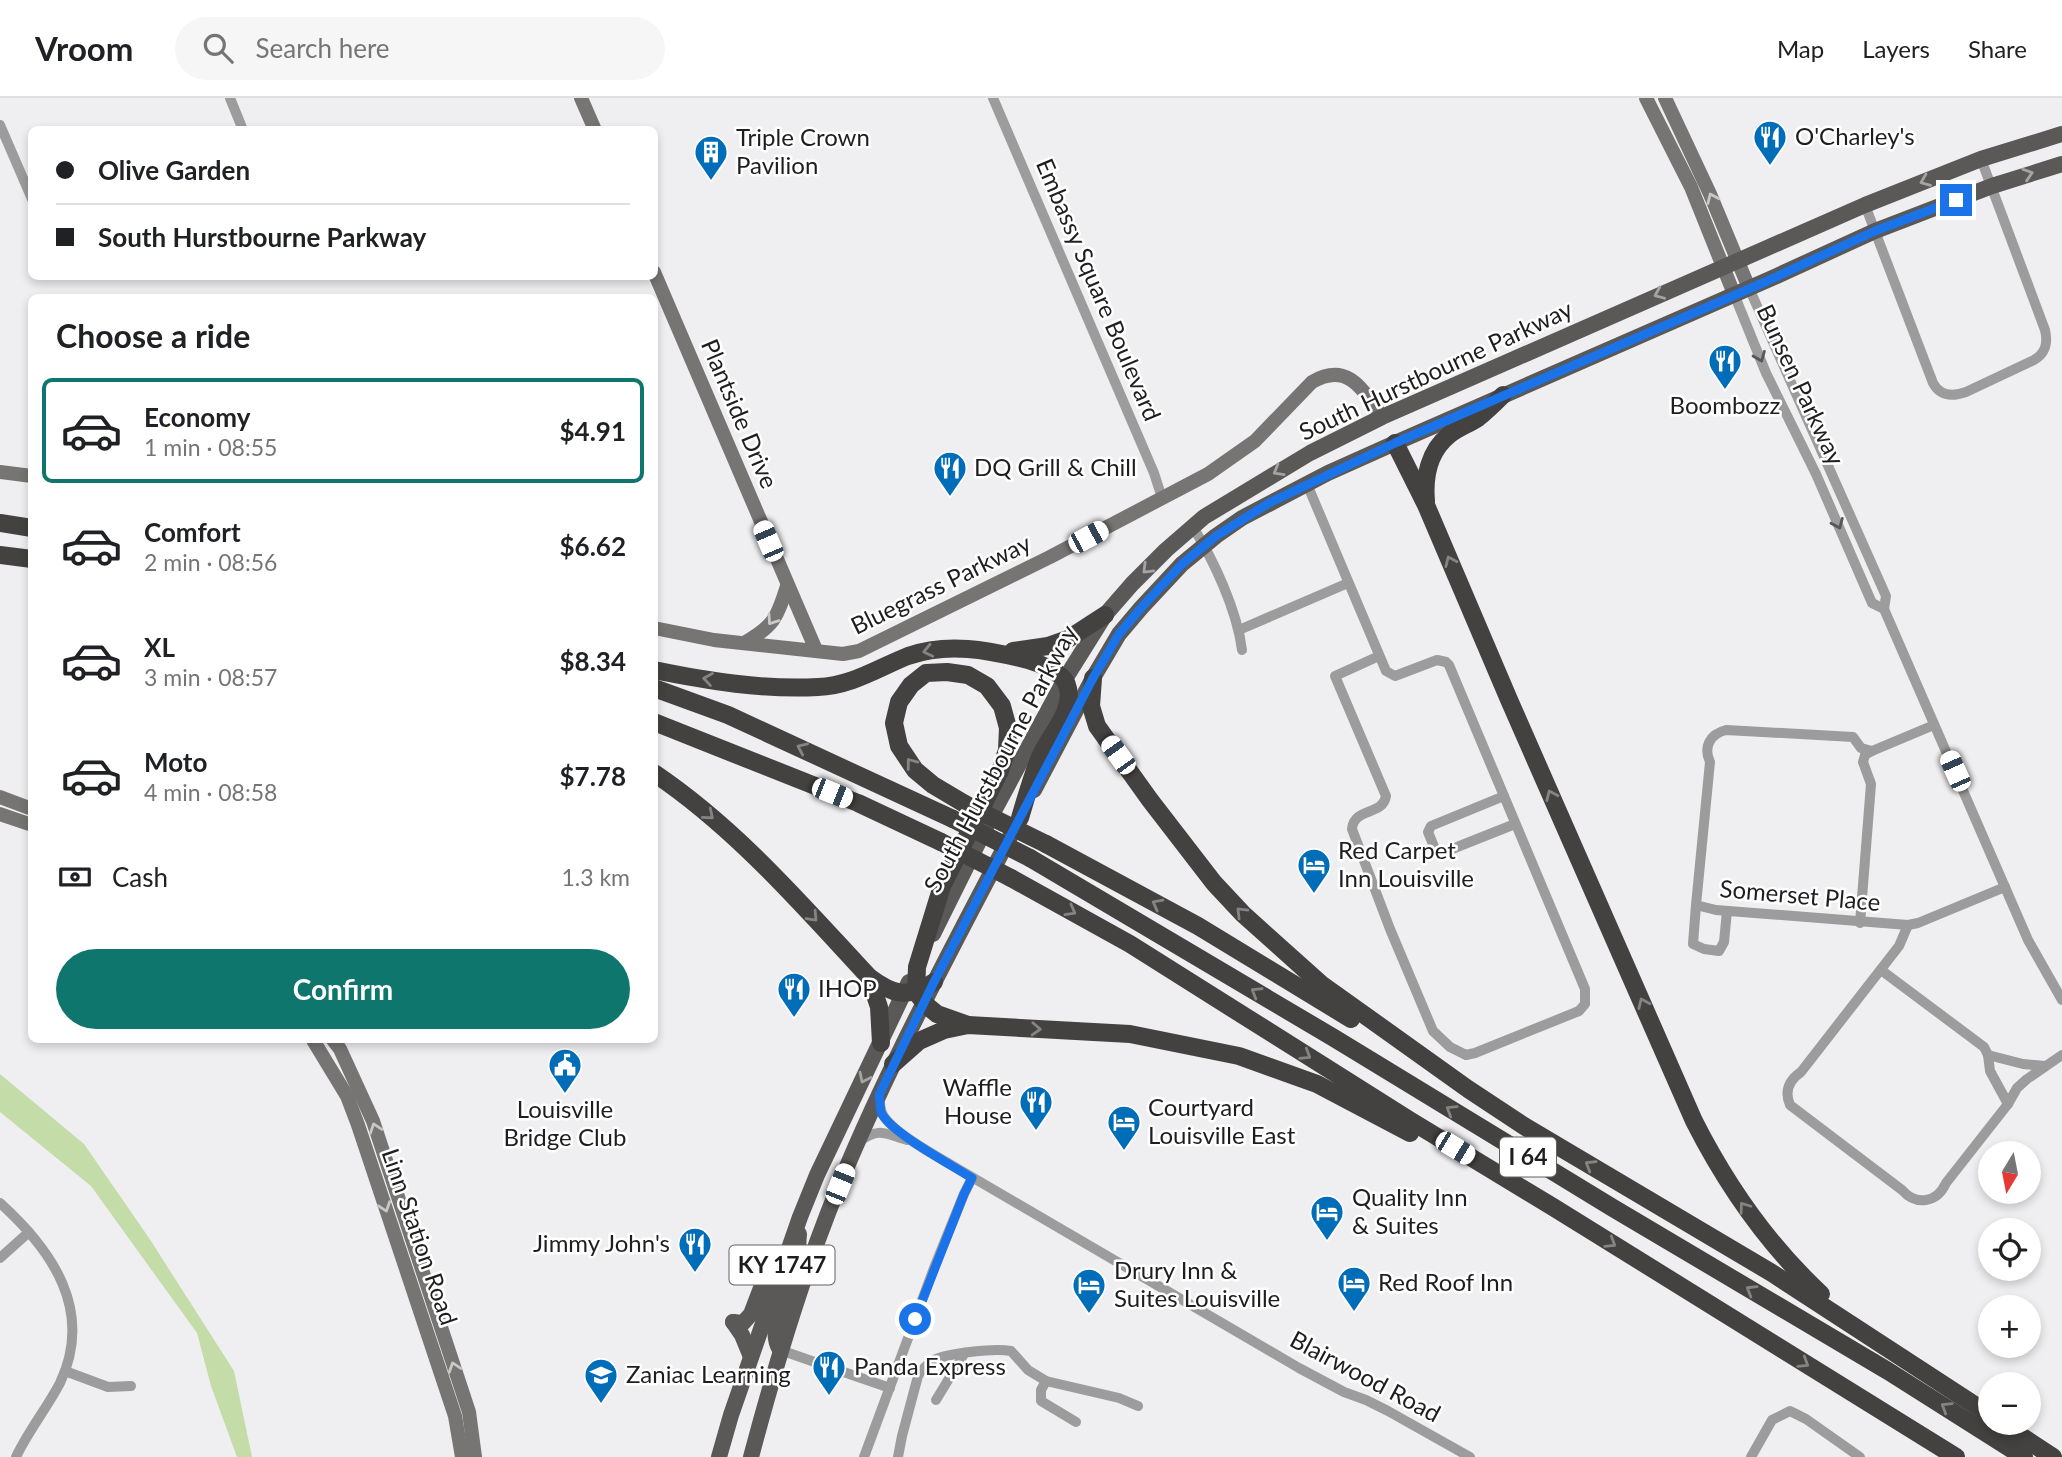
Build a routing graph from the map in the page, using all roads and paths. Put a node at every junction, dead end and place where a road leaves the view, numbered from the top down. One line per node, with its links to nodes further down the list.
1 (230, 98): 7 (street)
2 (581, 98): 8 (street)
3 (993, 98): 26 (street, Embassy Square Boulevard)
4 (1646, 98): 17 (street, Bunsen Parkway)
5 (1665, 98): 16 (street, Bunsen Parkway, one-way to 5)
6 (0, 125): 13 (street)
7 (241, 126)
8 (592, 126)
9 (2062, 134): 10 (main road, South Hurstbourne Parkway)
10 (1981, 159): 12 (street); 14 (main road, South Hurstbourne Parkway, one-way to 14)
11 (2062, 164): 12 (main road, South Hurstbourne Parkway, one-way to 11)
12 (1992, 187): 15 (main road, South Hurstbourne Parkway); 15 (street)
13 (28, 190)
14 (1865, 205): 15 (street); 16 (main road, South Hurstbourne Parkway)
15 (1875, 231): 19 (main road, South Hurstbourne Parkway)
16 (1738, 260): 17 (main road, South Hurstbourne Parkway); 19 (street, Bunsen Parkway)
17 (1722, 267): 19 (street, Bunsen Parkway); 21 (main road, South Hurstbourne Parkway, one-way to 21)
18 (657, 280): 35 (street, Plantside Drive)
19 (1741, 291): 20 (main road, South Hurstbourne Parkway); 36 (street, Bunsen Parkway); 36 (street, Bunsen Parkway, one-way to 36)
20 (1503, 396): 22 (main road, South Hurstbourne Parkway); 27 (highway)
21 (1382, 417): 22 (main road); 26 (street, Bluegrass Parkway); 30 (main road, South Hurstbourne Parkway, one-way to 30)
22 (1395, 443): 25 (main road, South Hurstbourne Parkway); 27 (highway)
23 (0, 472): 24 (street)
24 (28, 476)
25 (1307, 484): 31 (main road, South Hurstbourne Parkway); 34 (street)
26 (1162, 499): 41 (street, Bluegrass Parkway)
27 (1426, 505): 93 (highway, one-way to 27)
28 (0, 523): 29 (highway)
29 (28, 527)
30 (1193, 527): 31 (street); 37 (main road, South Hurstbourne Parkway, one-way to 37)
31 (1204, 545): 39 (street); 46 (main road, South Hurstbourne Parkway)
32 (0, 555): 33 (highway)
33 (28, 558)
34 (1348, 583): 39 (street); 44 (street)
35 (787, 586): 40 (street, one-way to 40); 41 (street, Plantside Drive)
36 (1884, 609): 50 (street, Bunsen Parkway)
37 (1105, 615): 43 (highway); 47 (main road, South Hurstbourne Parkway)
38 (658, 629): 40 (street, Bluegrass Parkway)
39 (1240, 630): 42 (street)
40 (744, 643): 41 (street, Bluegrass Parkway)
41 (816, 650)
42 (1242, 650)
43 (996, 653): 45 (highway, one-way to 45); 47 (highway)
44 (1379, 656): 53 (street); 59 (street)
45 (658, 671)
46 (1093, 678): 57 (main road, South Hurstbourne Parkway); 79 (highway, one-way to 46)
47 (1065, 679): 57 (highway); 65 (main road, South Hurstbourne Parkway)
48 (658, 689): 119 (highway, I 64, one-way to 48, bridge)
49 (658, 724): 87 (highway, I 64, one-way to 87, bridge)
50 (1934, 725): 51 (street); 60 (street, Bunsen Parkway)
51 (1872, 751): 61 (street, Somerset Place); 63 (street)
52 (658, 777): 67 (highway, one-way to 67)
53 (1504, 796): 59 (street); 59 (street)
54 (0, 797): 55 (street)
55 (28, 808)
56 (0, 814): 58 (street)
57 (1020, 818): 68 (main road, South Hurstbourne Parkway)
58 (28, 824)
59 (1515, 824)
60 (2005, 887): 64 (street, Somerset Place); 70 (street, Bunsen Parkway)
61 (1696, 905): 62 (street, Somerset Place); 62 (street)
62 (1727, 911): 63 (street, Somerset Place)
63 (1860, 923): 64 (street, Somerset Place)
64 (1908, 926): 66 (street)
65 (917, 967): 69 (highway); 79 (highway, one-way to 65, bridge)
66 (1881, 970): 75 (street); 81 (street)
67 (869, 977): 69 (highway); 74 (highway)
68 (934, 982): 69 (highway)
69 (915, 996): 71 (highway); 74 (main road, KY 1747); 77 (main road, KY 1747)
70 (2062, 1000)
71 (968, 1025): 77 (highway); 87 (highway, one-way to 87)
72 (315, 1043): 108 (street, Linn Station Road, one-way to 108)
73 (335, 1043): 105 (street, Linn Station Road, one-way to 73)
74 (881, 1043): 84 (main road, KY 1747, one-way to 84)
75 (1988, 1055): 78 (street); 81 (street)
76 (2062, 1055): 78 (street)
77 (894, 1064): 80 (main road, KY 1747)
78 (2045, 1066): 81 (street)
79 (1468, 1089): 93 (highway, one-way to 79)
80 (879, 1095): 82 (street, Blairwood Road); 83 (main road, KY 1747)
81 (2008, 1104)
82 (914, 1142): 83 (street, Blairwood Road); 85 (street, Blairwood Road)
83 (857, 1144): 88 (main road, KY 1747)
84 (817, 1175): 88 (main road); 89 (main road, KY 1747)
85 (972, 1178): 100 (street); 115 (street, Blairwood Road)
86 (0, 1203): 90 (street)
87 (1553, 1207): 118 (highway, I 64, one-way to 118)
88 (829, 1210): 94 (main road, KY 1747)
89 (800, 1217): 91 (main road, KY 1747); 94 (main road)
90 (29, 1232): 92 (street); 97 (street)
91 (787, 1251): 96 (main road, KY 1747); 96 (main road)
92 (0, 1258)
93 (1857, 1327): 103 (highway)
94 (780, 1350): 100 (street); 112 (main road, KY 1747)
95 (964, 1354): 98 (street); 101 (street); 114 (street)
96 (751, 1357): 111 (main road, KY 1747)
97 (65, 1371): 99 (street); 107 (street)
98 (1046, 1381): 102 (street); 104 (street)
99 (131, 1386)
100 (890, 1388): 113 (street)
101 (936, 1400)
102 (1138, 1406)
103 (1978, 1407)
104 (1076, 1422)
105 (472, 1433): 109 (street, Linn Station Road); 110 (street)
106 (2019, 1435): 120 (highway)
107 (16, 1457)
108 (462, 1457)
109 (475, 1457)
110 (484, 1457)
111 (719, 1457)
112 (751, 1457)
113 (864, 1457)
114 (898, 1457)
115 (1470, 1457)
116 (1751, 1457): 117 (street)
117 (1860, 1457)
118 (1956, 1457)
119 (2024, 1457)
120 (2053, 1457)

